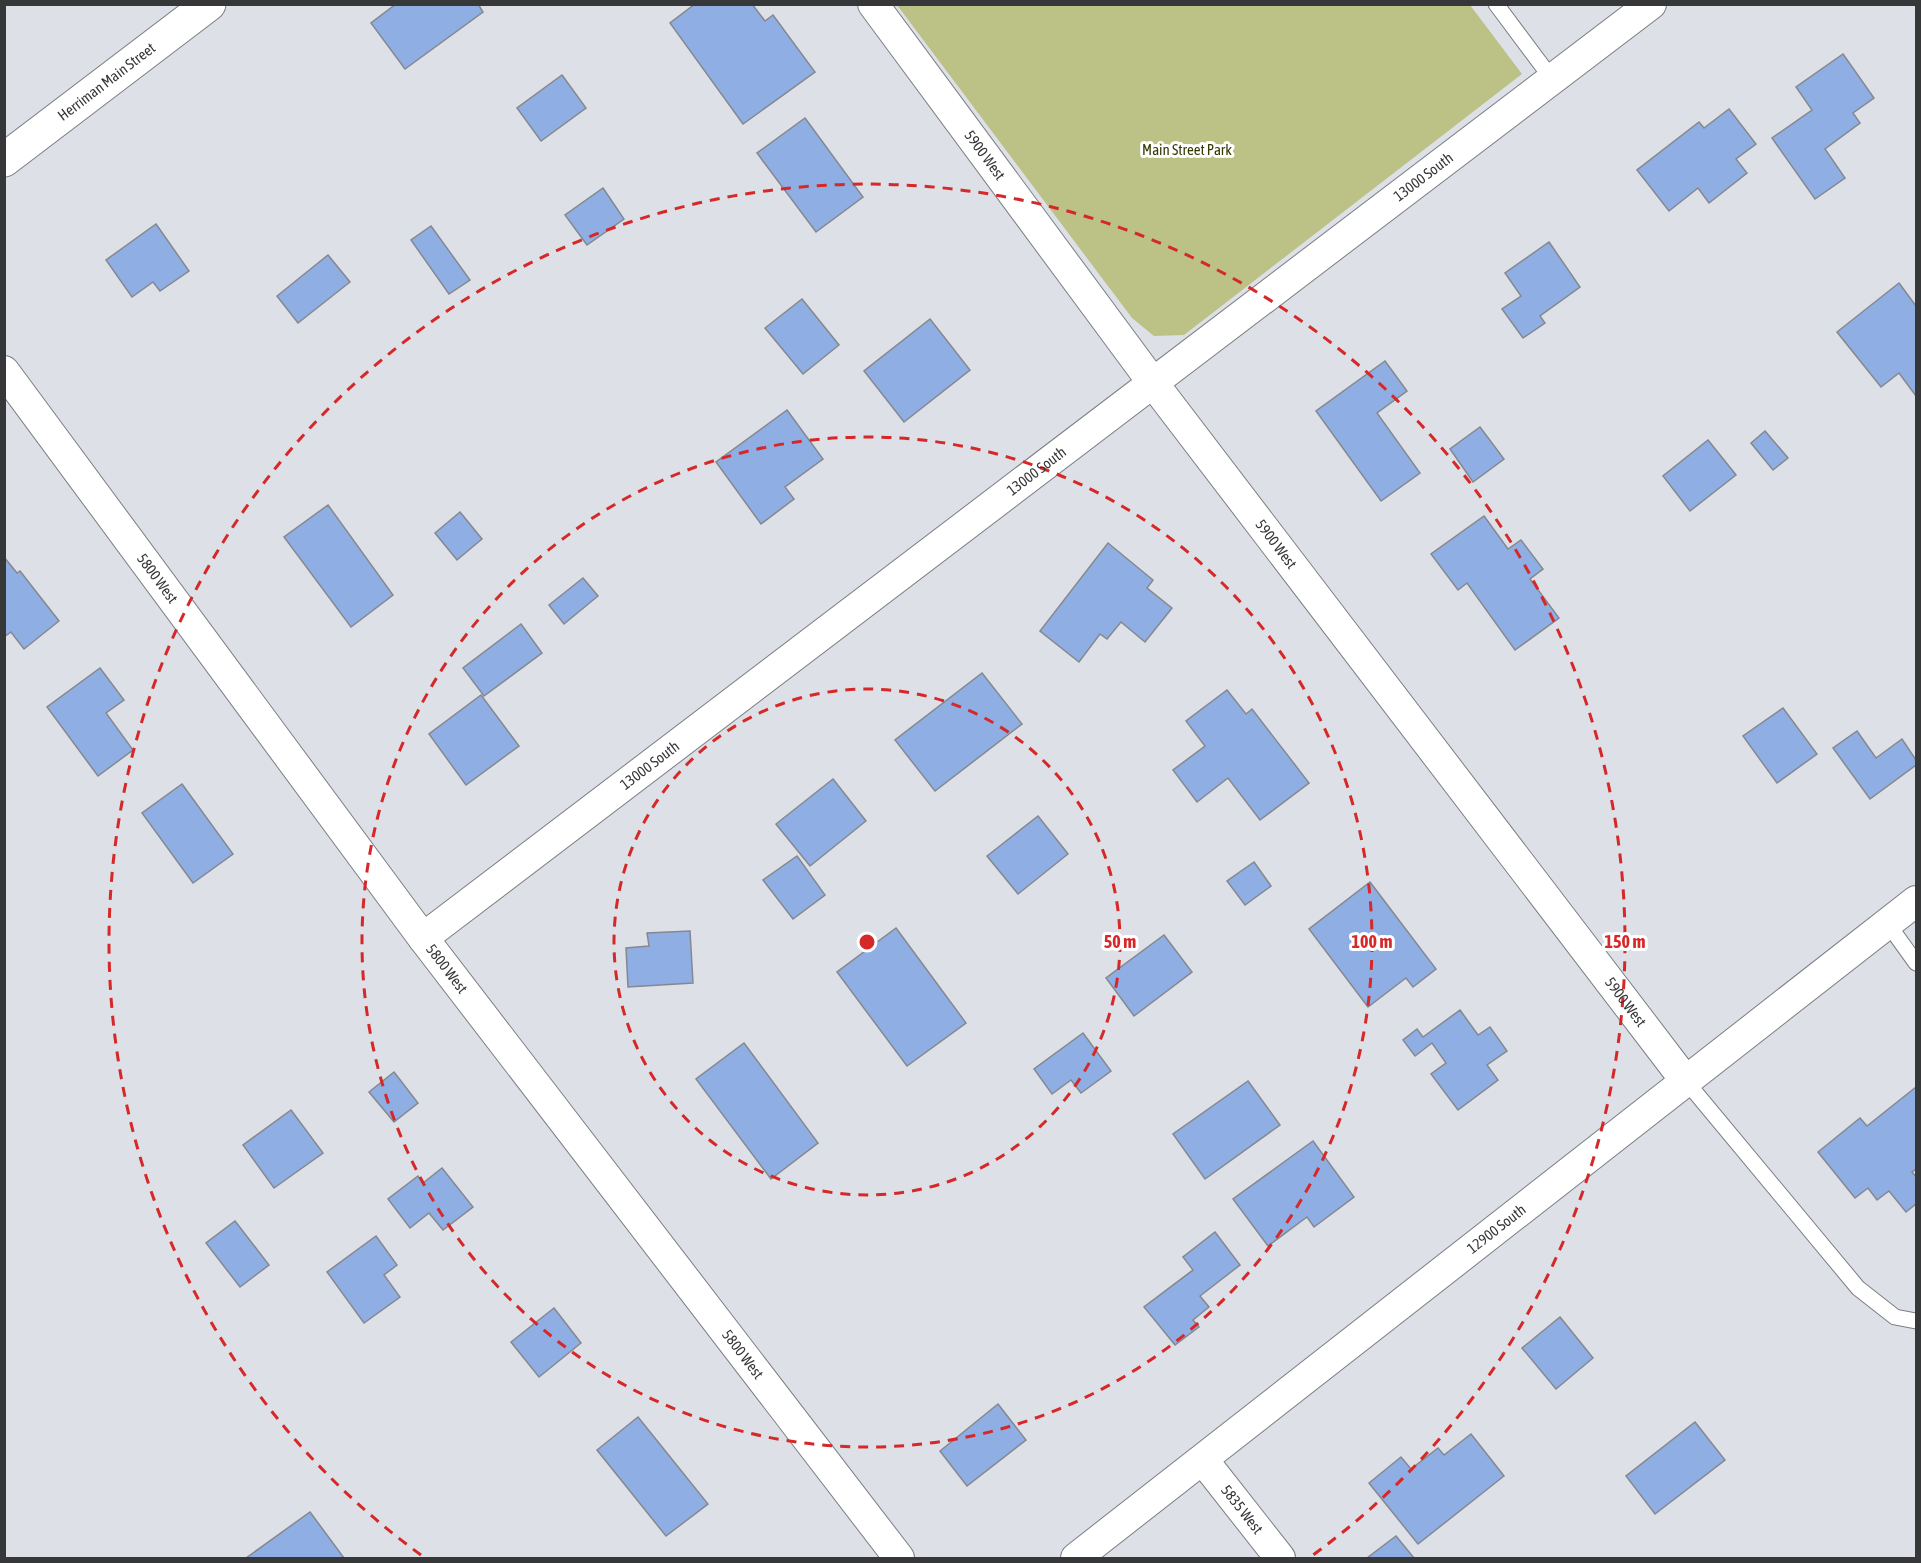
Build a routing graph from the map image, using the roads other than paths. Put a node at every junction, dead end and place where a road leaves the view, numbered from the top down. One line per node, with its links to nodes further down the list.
1 (210, 4): 6 (main road, Herriman Main Street)
2 (873, 4): 8 (street, 5900 West)
3 (1497, 4): 5 (lane)
4 (1651, 4): 5 (street, 13000 South)
5 (1552, 79): 8 (street, 13000 South)
6 (4, 160)
7 (4, 371): 11 (street, 5800 West)
8 (1153, 383): 11 (street, 13000 South); 13 (street, 5900 West)
9 (1917, 901): 10 (street, 12900 South)
10 (1888, 924): 12 (lane); 13 (street, 12900 South)
11 (423, 938): 16 (street, 5800 West)
12 (1917, 963)
13 (1685, 1080): 14 (lane); 15 (street, 12900 South)
14 (1917, 1321)
15 (1203, 1460): 17 (street, 12900 South); 18 (street, 5835 West)
16 (899, 1558)
17 (1076, 1558)
18 (1280, 1558)

